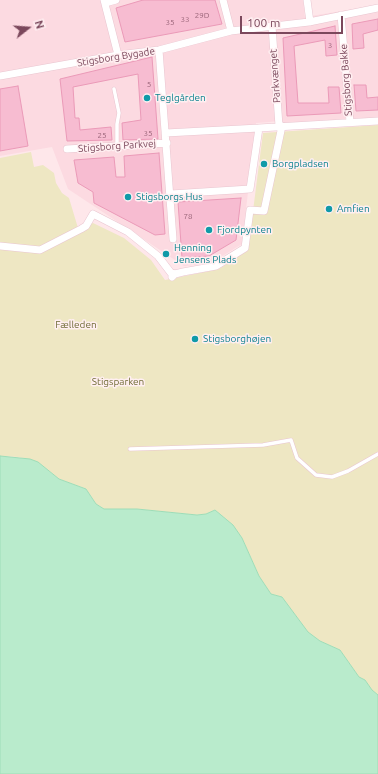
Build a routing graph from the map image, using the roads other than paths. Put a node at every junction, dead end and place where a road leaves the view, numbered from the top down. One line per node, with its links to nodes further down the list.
1 (116, 0): 4 (street)
2 (223, 0): 9 (street)
3 (307, 0): 7 (street)
4 (104, 2): 11 (street)
5 (378, 8): 6 (street, Stigsborg Bygade)
6 (342, 15): 7 (street, Stigsborg Bygade); 15 (street, Stigsborg Bakke)
7 (310, 22): 8 (street, Stigsborg Bygade)
8 (272, 26): 9 (street, Stigsborg Bygade); 16 (street, Parkvænget)
9 (231, 32): 10 (street, Stigsborg Bygade)
10 (159, 50): 11 (street, Stigsborg Bygade); 18 (street, Stigsborg Parkvej)
11 (118, 55): 12 (street, Stigsborg Bygade)
12 (0, 76)
13 (114, 89): 20 (lane)
14 (378, 121): 15 (street, Stigsborg Bakke)
15 (350, 122): 16 (street, Stigsborg Bakke)
16 (280, 126): 17 (street, Stigsborg Parkvej); 24 (street, Parkvænget)
17 (259, 128): 18 (street, Stigsborg Parkvej); 22 (street)
18 (166, 133): 19 (street, Stigsborg Parkvej)
19 (167, 143): 20 (street, Stigsborg Parkvej); 22 (street, Stigsborg Parkvej)
20 (117, 146): 21 (street, Stigsborg Parkvej)
21 (67, 149)
22 (170, 194): 23 (street, Stigsborg Parkvej)
23 (173, 239)
24 (0, 246)
25 (130, 449): 26 (lane)
26 (378, 454)

